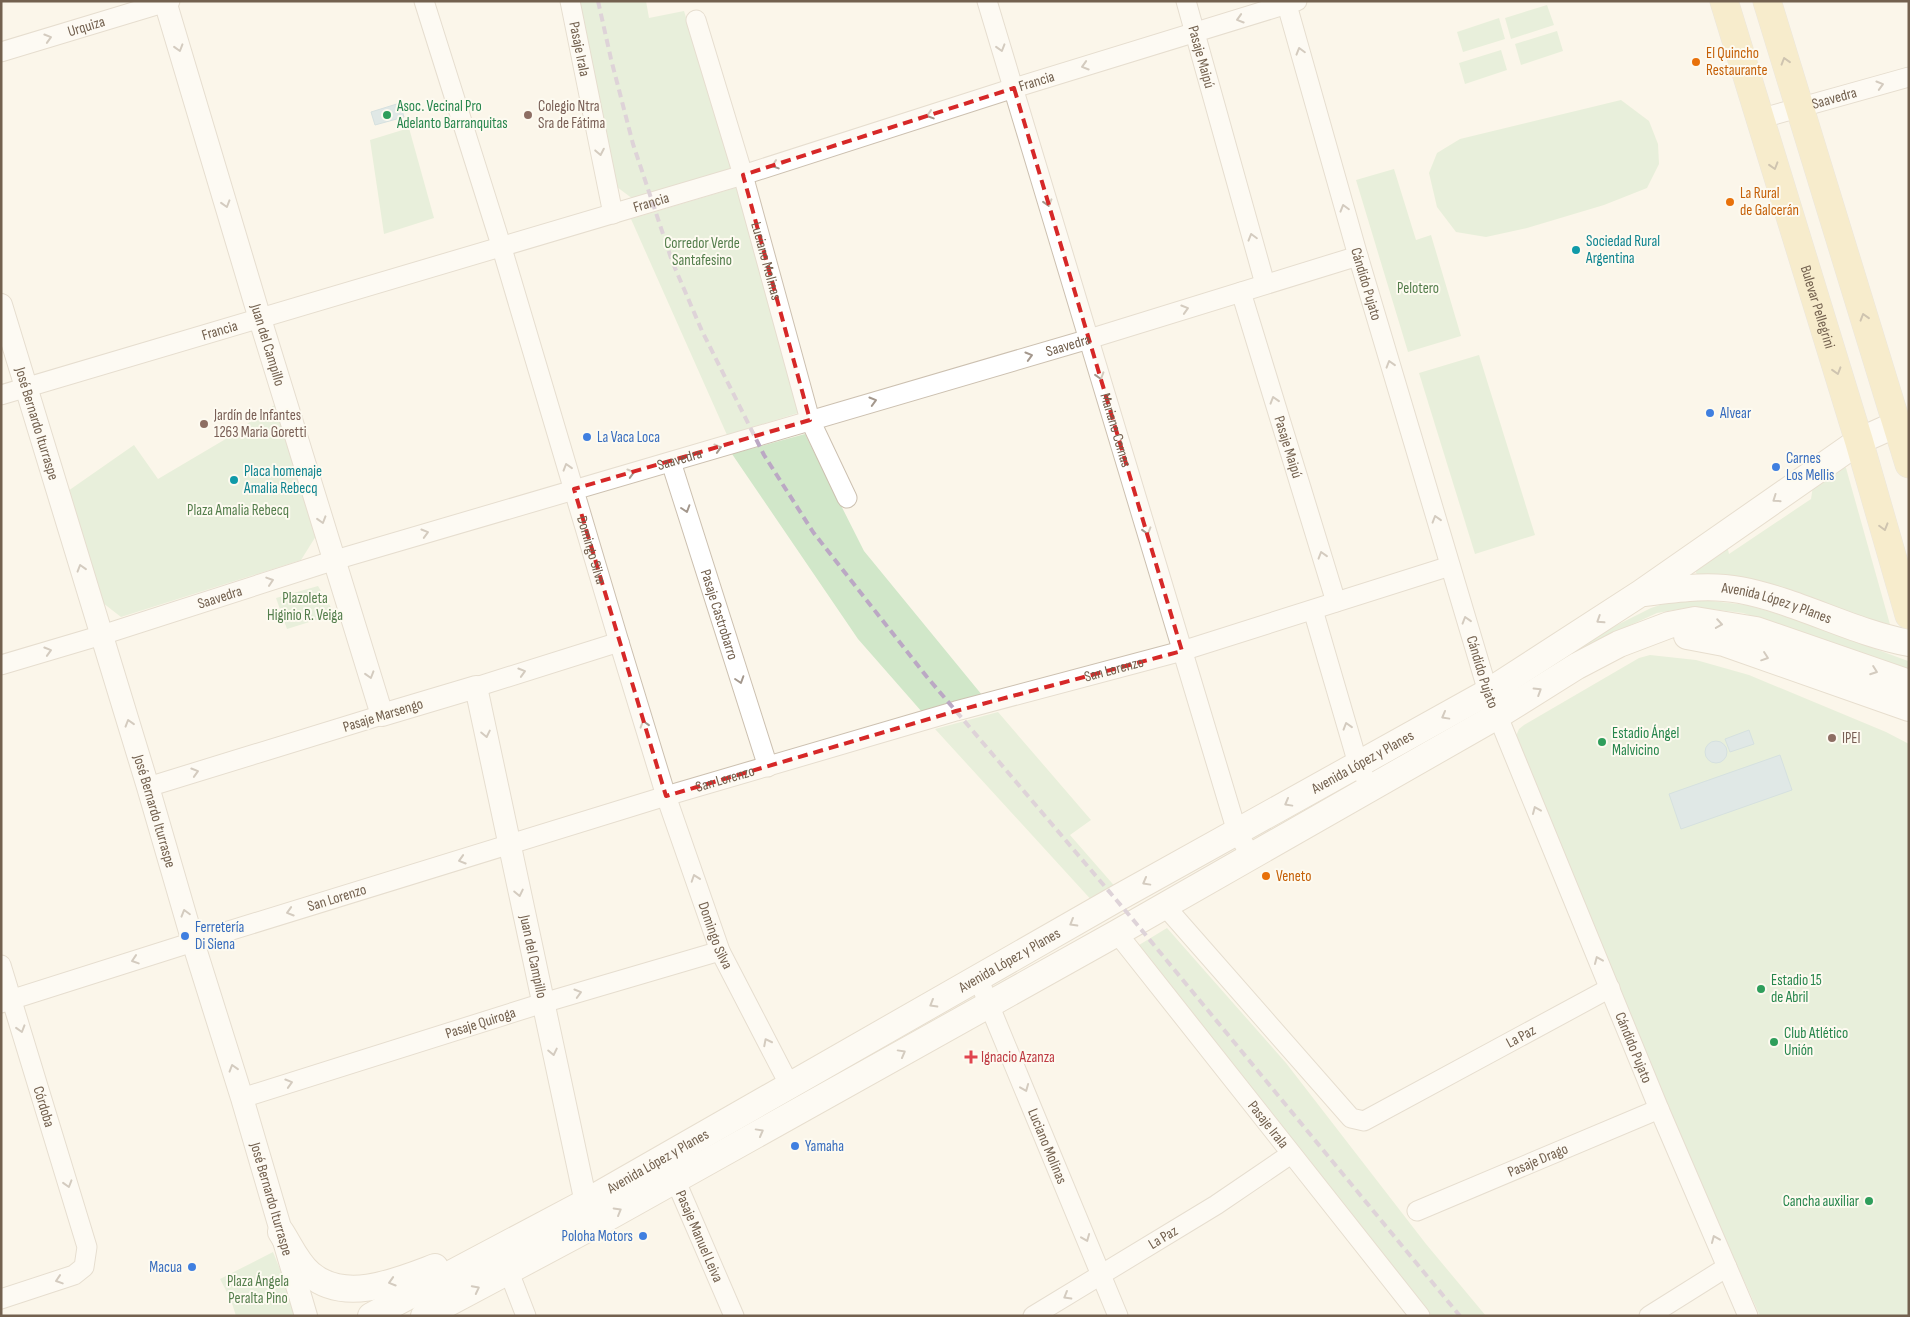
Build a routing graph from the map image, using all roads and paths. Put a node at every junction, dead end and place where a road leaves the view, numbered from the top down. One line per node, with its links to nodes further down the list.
1 (424, 1): 18 (street, Domingo Silva)
2 (570, 1): 17 (street, Pasaje Irala, one-way to 17)
3 (987, 1): 13 (street, Mariano Comas, one-way to 13)
4 (1186, 1): 10 (street, Pasaje Maipú)
5 (1724, 1): 15 (main road, Bulevar Pellegrini)
6 (1767, 1): 14 (main road, one-way to 6)
7 (167, 2): 11 (street, Urquiza, one-way to 7); 23 (street, Juan del Campillo, one-way to 23)
8 (1292, 3): 10 (street, Francia, one-way to 10); 19 (street, Cándido Pujato, one-way to 8)
9 (696, 20): 16 (street, Luciano Molinas)
10 (1195, 32): 13 (street, Francia, one-way to 13); 20 (street, Pasaje Maipú, one-way to 10)
11 (1, 52)
12 (1909, 77): 14 (street, Saavedra, one-way to 12)
13 (1014, 88): 16 (street, Francia, one-way to 16); 24 (street, Mariano Comas, one-way to 24)
14 (1799, 108): 15 (street, Saavedra); 28 (main road, one-way to 14)
15 (1759, 119): 29 (main road, Bulevar Pellegrini, one-way to 29)
16 (743, 175): 17 (street, Francia); 27 (street, Luciano Molinas)
17 (613, 214): 18 (street, Francia)
18 (501, 245): 23 (street, Francia); 32 (street, Domingo Silva, one-way to 18)
19 (1358, 256): 20 (street, Saavedra); 35 (street, Cándido Pujato, one-way to 19)
20 (1265, 284): 21 (street, Saavedra)
21 (1241, 292): 24 (street, Saavedra, one-way to 21); 37 (street, Pasaje Maipú, one-way to 21)
22 (1, 305): 25 (street, José Bernardo Iturraspe)
23 (260, 319): 25 (street, Francia); 34 (street, Juan del Campillo, one-way to 34)
24 (1089, 338): 27 (street, Saavedra, one-way to 24); 44 (street, Mariano Comas, one-way to 44)
25 (26, 387): 26 (street, Francia); 41 (street, José Bernardo Iturraspe, one-way to 25)
26 (1, 395)
27 (810, 420): 30 (street, Saavedra, one-way to 27); 33 (street, Luciano Molinas)
28 (1903, 422): 29 (main road); 31 (main road)
29 (1859, 441): 36 (main road, Avenida López y Planes, one-way to 36); 39 (main road, Bulevar Pellegrini, one-way to 39)
30 (671, 462): 32 (street, Saavedra, one-way to 30); 53 (street, Pasaje Castrobarro, one-way to 53)
31 (1909, 464)
32 (574, 489): 34 (street, Saavedra, one-way to 32); 42 (street, Domingo Silva)
33 (847, 498)
34 (334, 560): 41 (street, Saavedra, one-way to 34); 50 (street, Juan del Campillo, one-way to 50)
35 (1450, 566): 37 (street, San Lorenzo); 48 (street, Cándido Pujato, one-way to 35)
36 (1641, 593): 43 (main road, Avenida López y Planes); 48 (main road, Avenida López y Planes, one-way to 48)
37 (1336, 602): 38 (street, San Lorenzo)
38 (1313, 610): 44 (street, San Lorenzo); 52 (street, one-way to 38)
39 (1909, 615)
40 (1649, 633): 46 (main road, Avenida López y Planes, one-way to 46); 49 (main road, Avenida López y Planes, one-way to 49); 51 (main road, Avenida López y Planes, one-way to 40)
41 (102, 635): 45 (street, Saavedra, one-way to 41); 54 (street, José Bernardo Iturraspe, one-way to 41)
42 (619, 642): 47 (street, Pasaje Marsengo, one-way to 42); 56 (street, Domingo Silva, one-way to 42)
43 (1909, 643)
44 (1182, 651): 53 (street, San Lorenzo); 57 (street, Mariano Comas)
45 (1, 665)
46 (1909, 683)
47 (476, 687): 50 (street, Pasaje Marsengo); 58 (street, Juan del Campillo, one-way to 58)
48 (1488, 692): 51 (street, Cándido Pujato); 52 (main road, Avenida López y Planes, one-way to 52)
49 (1909, 708)
50 (382, 715): 54 (street, Pasaje Marsengo, one-way to 50)
51 (1497, 716): 55 (main road, Avenida López y Planes); 66 (street, Cándido Pujato, one-way to 51)
52 (1358, 764): 55 (street); 57 (main road, Avenida López y Planes, one-way to 57)
53 (768, 767): 56 (street, San Lorenzo)
54 (148, 787): 62 (street, José Bernardo Iturraspe, one-way to 54)
55 (1370, 788): 59 (main road, Avenida López y Planes)
56 (666, 796): 58 (street, San Lorenzo); 63 (street, Domingo Silva, one-way to 56)
57 (1237, 832): 59 (street, Mariano Comas); 65 (main road, Avenida López y Planes, one-way to 65)
58 (509, 846): 62 (street, San Lorenzo, one-way to 62); 68 (street, Juan del Campillo, one-way to 68)
59 (1250, 856): 60 (main road, Avenida López y Planes)
60 (1164, 905): 61 (main road, Avenida López y Planes); 66 (street, La Paz)
61 (1117, 933): 69 (main road, Avenida López y Planes); 73 (street, Pasaje Irala)
62 (193, 942): 67 (street, San Lorenzo, one-way to 67); 71 (street, José Bernardo Iturraspe, one-way to 62)
63 (720, 950): 68 (street, Pasaje Quiroga, one-way to 63); 70 (street, Domingo Silva, one-way to 63)
64 (1, 965): 67 (street, Córdoba)
65 (978, 978): 69 (street, Luciano Molinas); 70 (main road, Avenida López y Planes, one-way to 70)
66 (1610, 988): 72 (street, Cándido Pujato)
67 (6, 1002): 83 (street, Córdoba, one-way to 83)
68 (543, 1003): 71 (street, Pasaje Quiroga, one-way to 68); 75 (street, Juan del Campillo, one-way to 75)
69 (990, 1004): 74 (main road, Avenida López y Planes, one-way to 69); 82 (street, Luciano Molinas, one-way to 82)
70 (790, 1086): 74 (main road, Avenida López y Planes)
71 (242, 1098): 79 (street, José Bernardo Iturraspe)
72 (1659, 1109): 76 (street, Pasaje Drago); 80 (street, Cándido Pujato, one-way to 72)
73 (1291, 1154): 82 (street, La Paz); 91 (street, Pasaje Irala)
74 (670, 1168): 75 (main road, Avenida López y Planes); 77 (main road, Avenida López y Planes, one-way to 74); 88 (street, Pasaje Manuel Leiva)
75 (586, 1202): 77 (street, Juan del Campillo); 78 (main road, Avenida López y Planes)
76 (1417, 1211)
77 (591, 1227): 81 (main road, Avenida López y Planes)
78 (537, 1228): 79 (main road, one-way to 79); 86 (main road, Avenida López y Planes)
79 (281, 1232): 85 (street, José Bernardo Iturraspe)
80 (1727, 1267): 92 (street); 93 (street, Cándido Pujato)
81 (509, 1272): 84 (main road, Avenida López y Planes, one-way to 81); 87 (street)
82 (1102, 1275): 89 (street, La Paz, one-way to 89); 90 (street, Luciano Molinas)
83 (1, 1298)
84 (428, 1314)
85 (306, 1316)
86 (372, 1316)
87 (526, 1316)
88 (734, 1316)
89 (1033, 1316)
90 (1118, 1316)
91 (1420, 1316)
92 (1649, 1316)
93 (1748, 1316)

